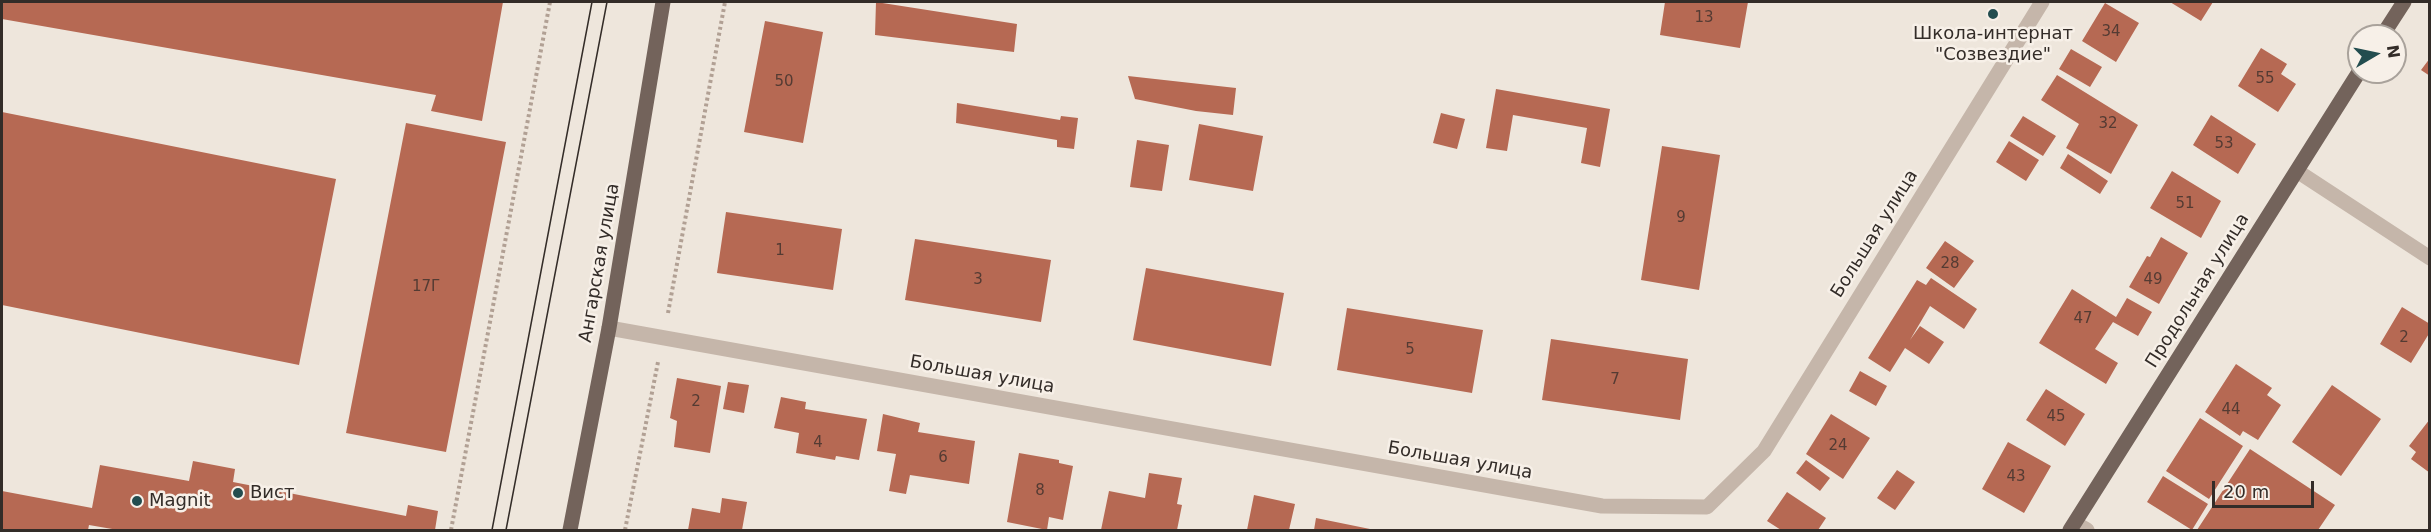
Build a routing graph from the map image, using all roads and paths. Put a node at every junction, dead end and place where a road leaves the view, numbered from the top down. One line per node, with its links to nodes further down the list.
1 (550, 2): 13 (path)
2 (663, 2): 10 (main road, Ангарская улица)
3 (726, 2): 11 (path)
4 (2042, 2): 11 (street, Большая улица)
5 (2404, 2): 6 (main road)
6 (2390, 24)
7 (2351, 84): 8 (main road, Продольная улица)
8 (2297, 171): 9 (street); 12 (main road, Продольная улица)
9 (2430, 258)
10 (609, 328): 11 (street, Большая улица); 14 (main road, Ангарская улица)
11 (663, 337): 15 (path)
12 (2077, 528)
13 (451, 531)
14 (570, 531)
15 (625, 531)

